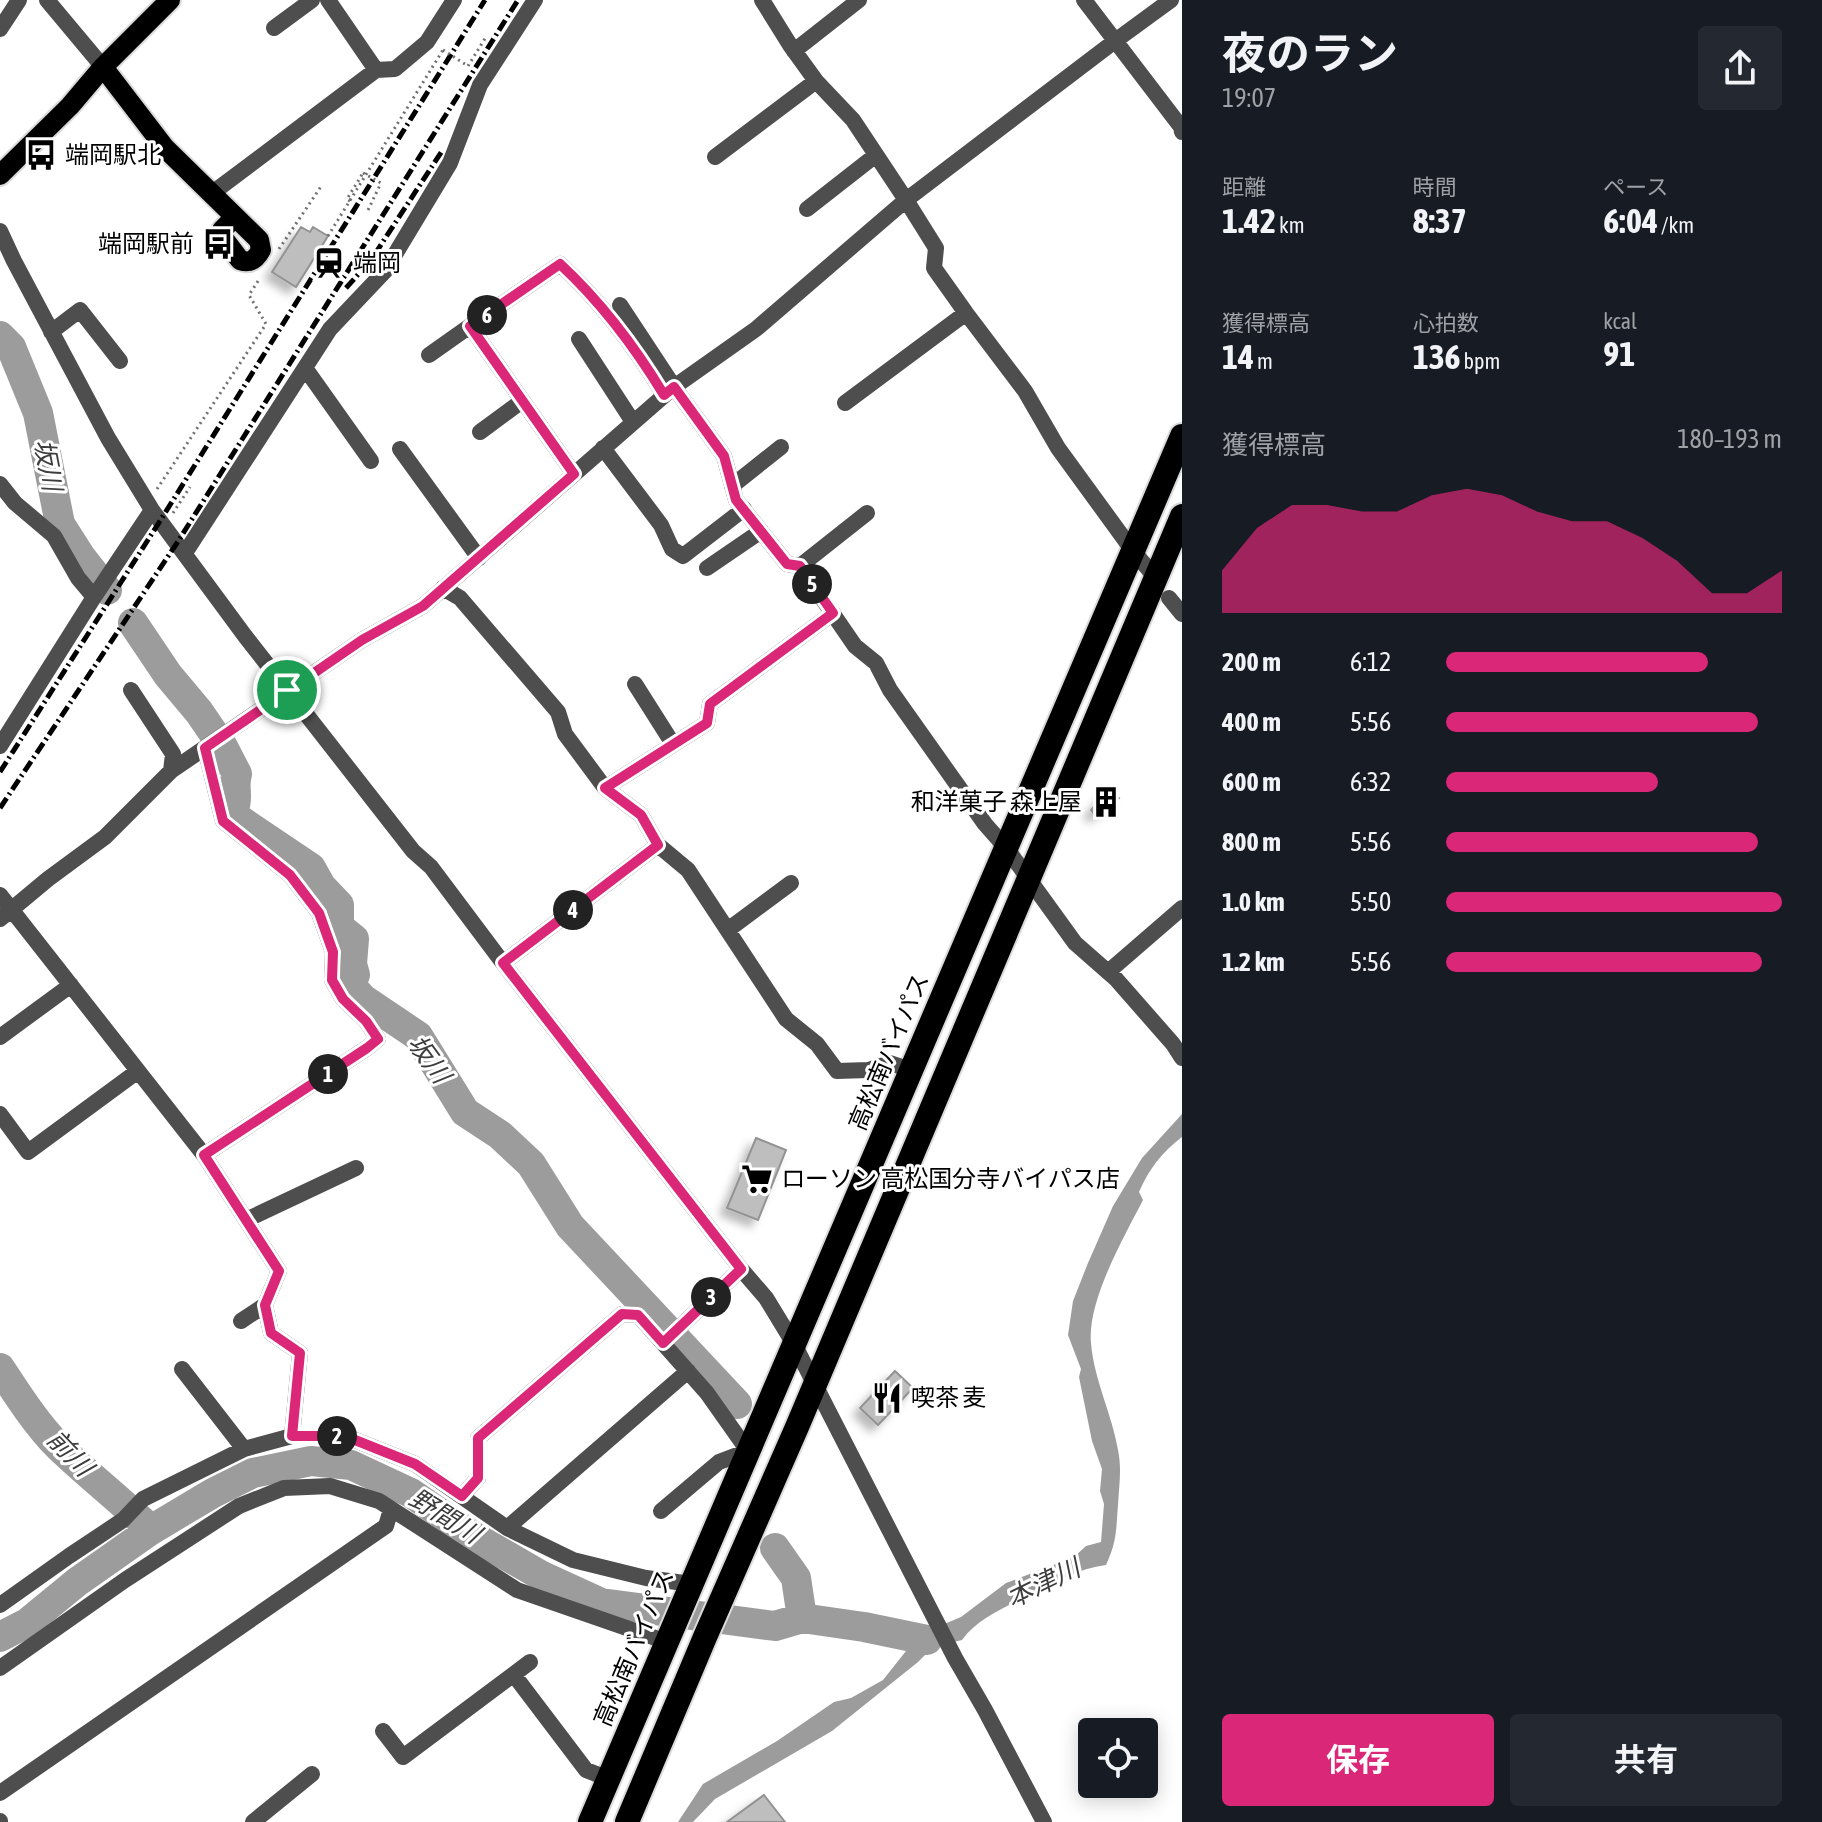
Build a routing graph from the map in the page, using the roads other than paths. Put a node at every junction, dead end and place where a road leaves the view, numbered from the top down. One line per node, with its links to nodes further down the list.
1 (19, 0): 13 (street)
2 (47, 0): 16 (street)
3 (170, 0): 16 (main road)
4 (312, 0): 12 (street)
5 (328, 0): 17 (street)
6 (454, 0): 17 (street)
7 (535, 0): 35 (street)
8 (762, 0): 15 (street)
9 (859, 0): 15 (street)
10 (1084, 0): 14 (street)
11 (1171, 0): 14 (street)
12 (274, 28)
13 (0, 29)
14 (1115, 41): 19 (street); 24 (street)
15 (794, 51): 18 (street)
16 (103, 67): 22 (main road); 23 (main road)
17 (376, 70): 23 (street)
18 (816, 81): 20 (street); 21 (street)
19 (1182, 132)
20 (876, 155): 24 (street); 25 (street)
21 (715, 157)
22 (0, 175)
23 (211, 194): 26 (main road)
24 (906, 200): 29 (street); 36 (street)
25 (807, 209)
26 (235, 217)
27 (0, 231): 31 (street)
28 (620, 305): 36 (street)
29 (966, 313): 38 (street); 54 (street)
30 (470, 326): 33 (street); 36 (street); 37 (street)
31 (51, 332): 34 (street); 49 (street)
32 (579, 339): 39 (street)
33 (429, 355)
34 (120, 361)
35 (305, 368): 45 (street); 55 (street)
36 (669, 391): 39 (street); 48 (street)
37 (522, 401): 40 (street); 46 (street)
38 (845, 403)
39 (633, 422): 43 (street)
40 (480, 432)
41 (1182, 436): 54 (highway, 高松南バイパス)
42 (781, 447): 48 (street)
43 (603, 448): 46 (street); 50 (street)
44 (400, 449): 56 (street)
45 (371, 461)
46 (574, 474): 56 (street)
47 (0, 484): 61 (street)
48 (732, 486): 50 (street)
49 (150, 506): 55 (street); 61 (street)
50 (744, 509): 53 (street)
51 (867, 513): 57 (street)
52 (1182, 516): 60 (highway)
53 (761, 531): 57 (street); 58 (street)
54 (1133, 551): 60 (street); 73 (highway, 高松南バイパス)
55 (185, 553): 66 (street)
56 (479, 558): 59 (street)
57 (800, 566): 62 (street)
58 (707, 568)
59 (443, 588): 66 (street); 71 (street)
60 (1162, 588): 63 (street); 74 (highway)
61 (94, 597): 69 (street)
62 (833, 613): 68 (street); 73 (street)
63 (1182, 614)
64 (635, 684): 68 (street)
65 (131, 690): 70 (street)
66 (287, 690): 67 (street); 80 (street)
67 (213, 743): 70 (street); 88 (street)
68 (673, 744): 71 (street)
69 (0, 746)
70 (171, 771): 78 (street)
71 (605, 788): 72 (street)
72 (658, 845): 79 (street); 80 (street)
73 (1007, 849): 74 (street); 85 (highway, 高松南バイパス)
74 (1027, 878): 81 (street); 98 (highway)
75 (791, 883): 79 (street)
76 (0, 895): 78 (street)
77 (1182, 908): 81 (street)
78 (6, 914): 82 (street)
79 (729, 929): 85 (street)
80 (503, 963): 91 (street)
81 (1108, 972): 84 (street)
82 (71, 985): 83 (street); 86 (street)
83 (0, 1037)
84 (1182, 1058)
85 (911, 1070): 95 (highway, 高松南バイパス)
86 (138, 1071): 87 (street); 88 (street)
87 (0, 1114)
88 (204, 1155): 90 (street)
89 (356, 1168): 90 (street)
90 (246, 1220): 92 (street)
91 (741, 1269): 94 (street); 95 (street)
92 (265, 1305): 93 (street); 99 (street)
93 (241, 1321)
94 (670, 1336): 97 (street); 102 (street)
95 (794, 1344): 98 (street); 101 (highway, 高松南バイパス)
96 (182, 1369): 100 (street)
97 (688, 1371): 101 (street); 105 (street)
98 (814, 1385): 118 (highway); 119 (street)
99 (292, 1436): 100 (street); 102 (street)
100 (244, 1449): 107 (street)
101 (748, 1451): 104 (street); 106 (highway, 高松南バイパス)
102 (462, 1496): 105 (street)
103 (391, 1509): 108 (street); 110 (street); 115 (street)
104 (661, 1511)
105 (507, 1528): 106 (street)
106 (692, 1584): 108 (highway, 高松南バイパス)
107 (0, 1605)
108 (669, 1637): 114 (highway, 高松南バイパス)
109 (530, 1662): 111 (street)
110 (0, 1668)
111 (514, 1675): 112 (street); 114 (street)
112 (383, 1731)
113 (312, 1774): 116 (street)
114 (609, 1779): 117 (highway, 高松南バイパス)
115 (0, 1793)
116 (253, 1822)
117 (590, 1822)
118 (627, 1822)
119 (1044, 1822)

